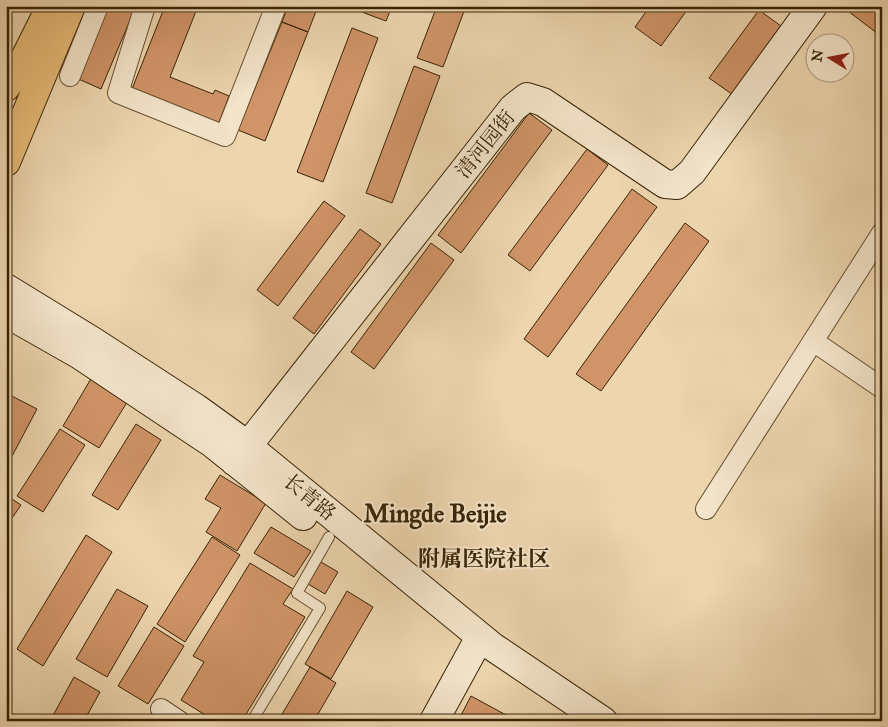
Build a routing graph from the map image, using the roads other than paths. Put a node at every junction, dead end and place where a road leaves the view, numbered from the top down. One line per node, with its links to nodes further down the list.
1 (98, 6): 6 (street)
2 (145, 6): 3 (street)
3 (276, 6)
4 (813, 6): 13 (main road, 清河园街)
5 (52, 9): 7 (main road); 8 (main road)
6 (70, 76)
7 (6, 88)
8 (8, 161)
9 (882, 233): 11 (street)
10 (9, 295): 13 (main road, 长青路)
11 (813, 341): 12 (street); 14 (street)
12 (882, 388)
13 (241, 454): 15 (main road, 长青路); 16 (main road, 长青路)
14 (706, 510)
15 (329, 537): 16 (main road, 长青路); 19 (lane)
16 (476, 644): 20 (main road); 21 (main road, 长青路); 22 (main road, 长青路)
17 (161, 709): 18 (street)
18 (179, 721)
19 (252, 721)
20 (434, 721)
21 (576, 721)
22 (603, 721)

